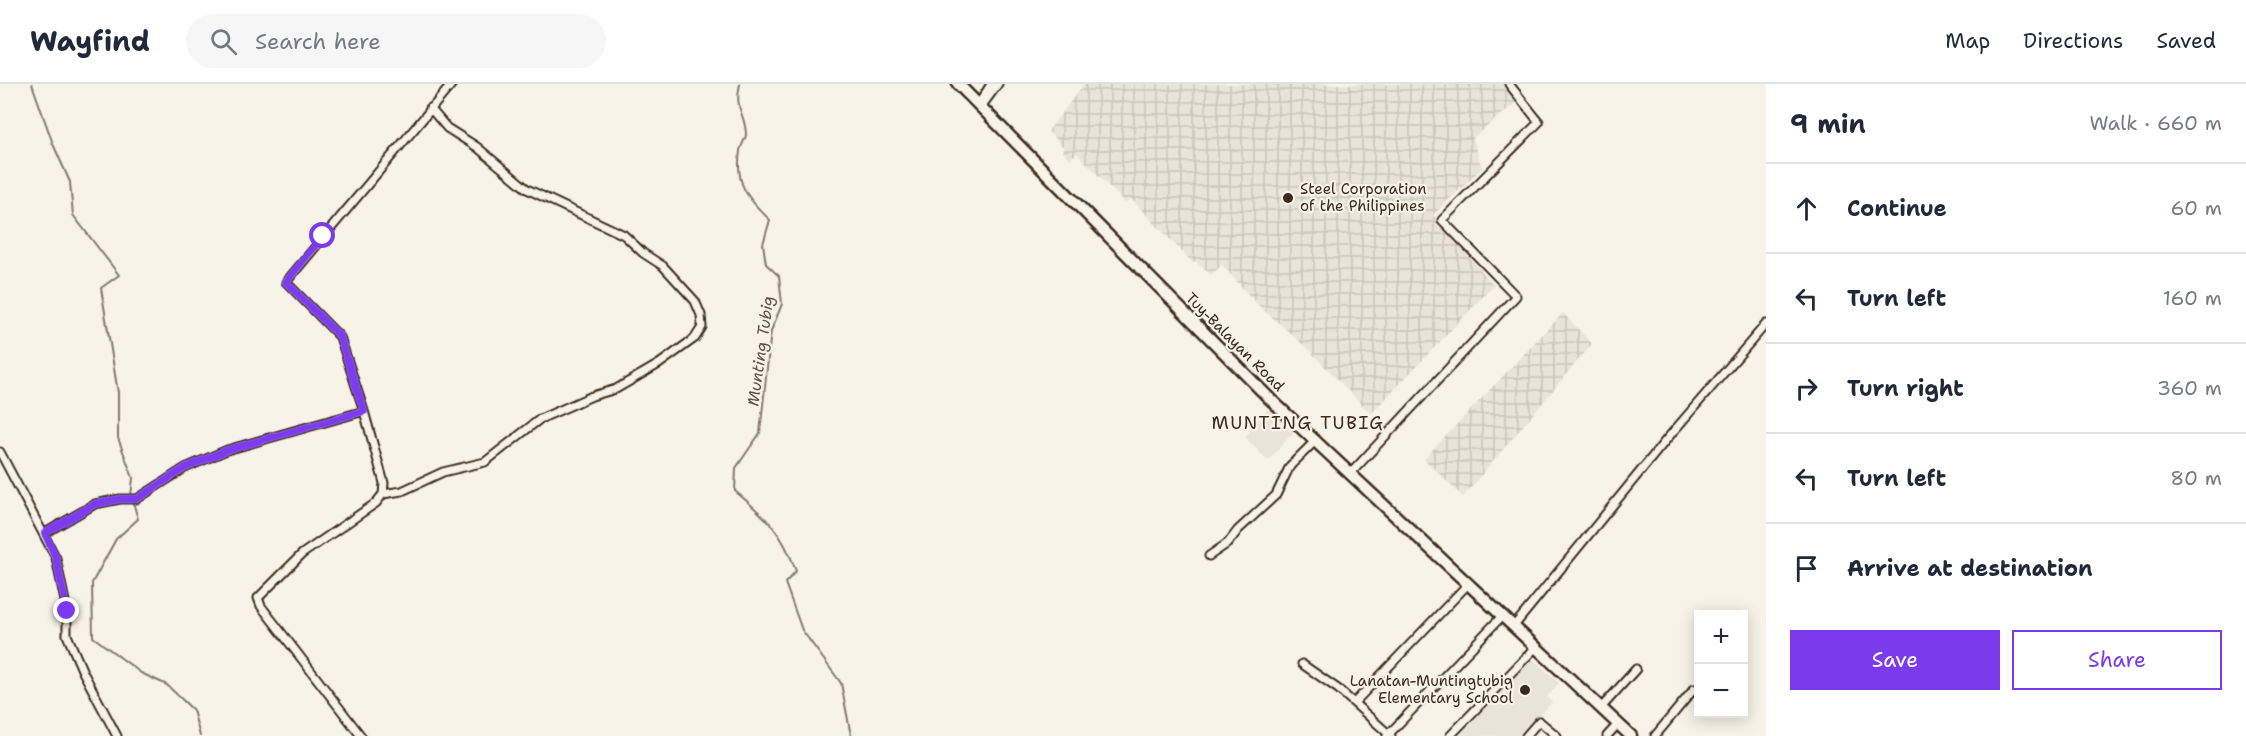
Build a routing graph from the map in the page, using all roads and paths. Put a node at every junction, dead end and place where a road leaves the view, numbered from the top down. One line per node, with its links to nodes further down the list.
1 (452, 84): 7 (street)
2 (958, 84): 6 (main road, Tuy-Balayan Road)
3 (991, 84): 6 (street)
4 (998, 84): 6 (street)
5 (1509, 84): 12 (street)
6 (980, 106): 10 (main road, Tuy-Balayan Road)
7 (430, 108): 9 (street); 13 (street)
8 (1766, 324): 18 (street)
9 (364, 411): 13 (street); 14 (street)
10 (1316, 440): 12 (main road, Tuy-Balayan Road); 15 (street)
11 (0, 452): 14 (street)
12 (1351, 473): 16 (main road, Tuy-Balayan Road)
13 (383, 494): 28 (street)
14 (45, 533): 27 (street)
15 (1209, 556)
16 (1469, 584): 17 (main road, Tuy-Balayan Road); 23 (street)
17 (1503, 615): 18 (main road, Tuy-Balayan Road); 26 (street)
18 (1514, 626): 19 (main road, Tuy-Balayan Road)
19 (1536, 647): 24 (main road, Tuy-Balayan Road); 29 (street)
20 (1302, 664): 23 (street)
21 (1636, 669): 24 (street)
22 (1694, 689): 34 (street)
23 (1354, 703): 26 (street)
24 (1601, 708): 25 (main road, Tuy-Balayan Road)
25 (1618, 724): 32 (street); 33 (main road, Tuy-Balayan Road)
26 (1389, 735)
27 (117, 736)
28 (361, 736)
29 (1450, 736)
30 (1526, 736): 31 (street)
31 (1557, 736)
32 (1607, 736)
33 (1631, 736)
34 (1655, 736)

